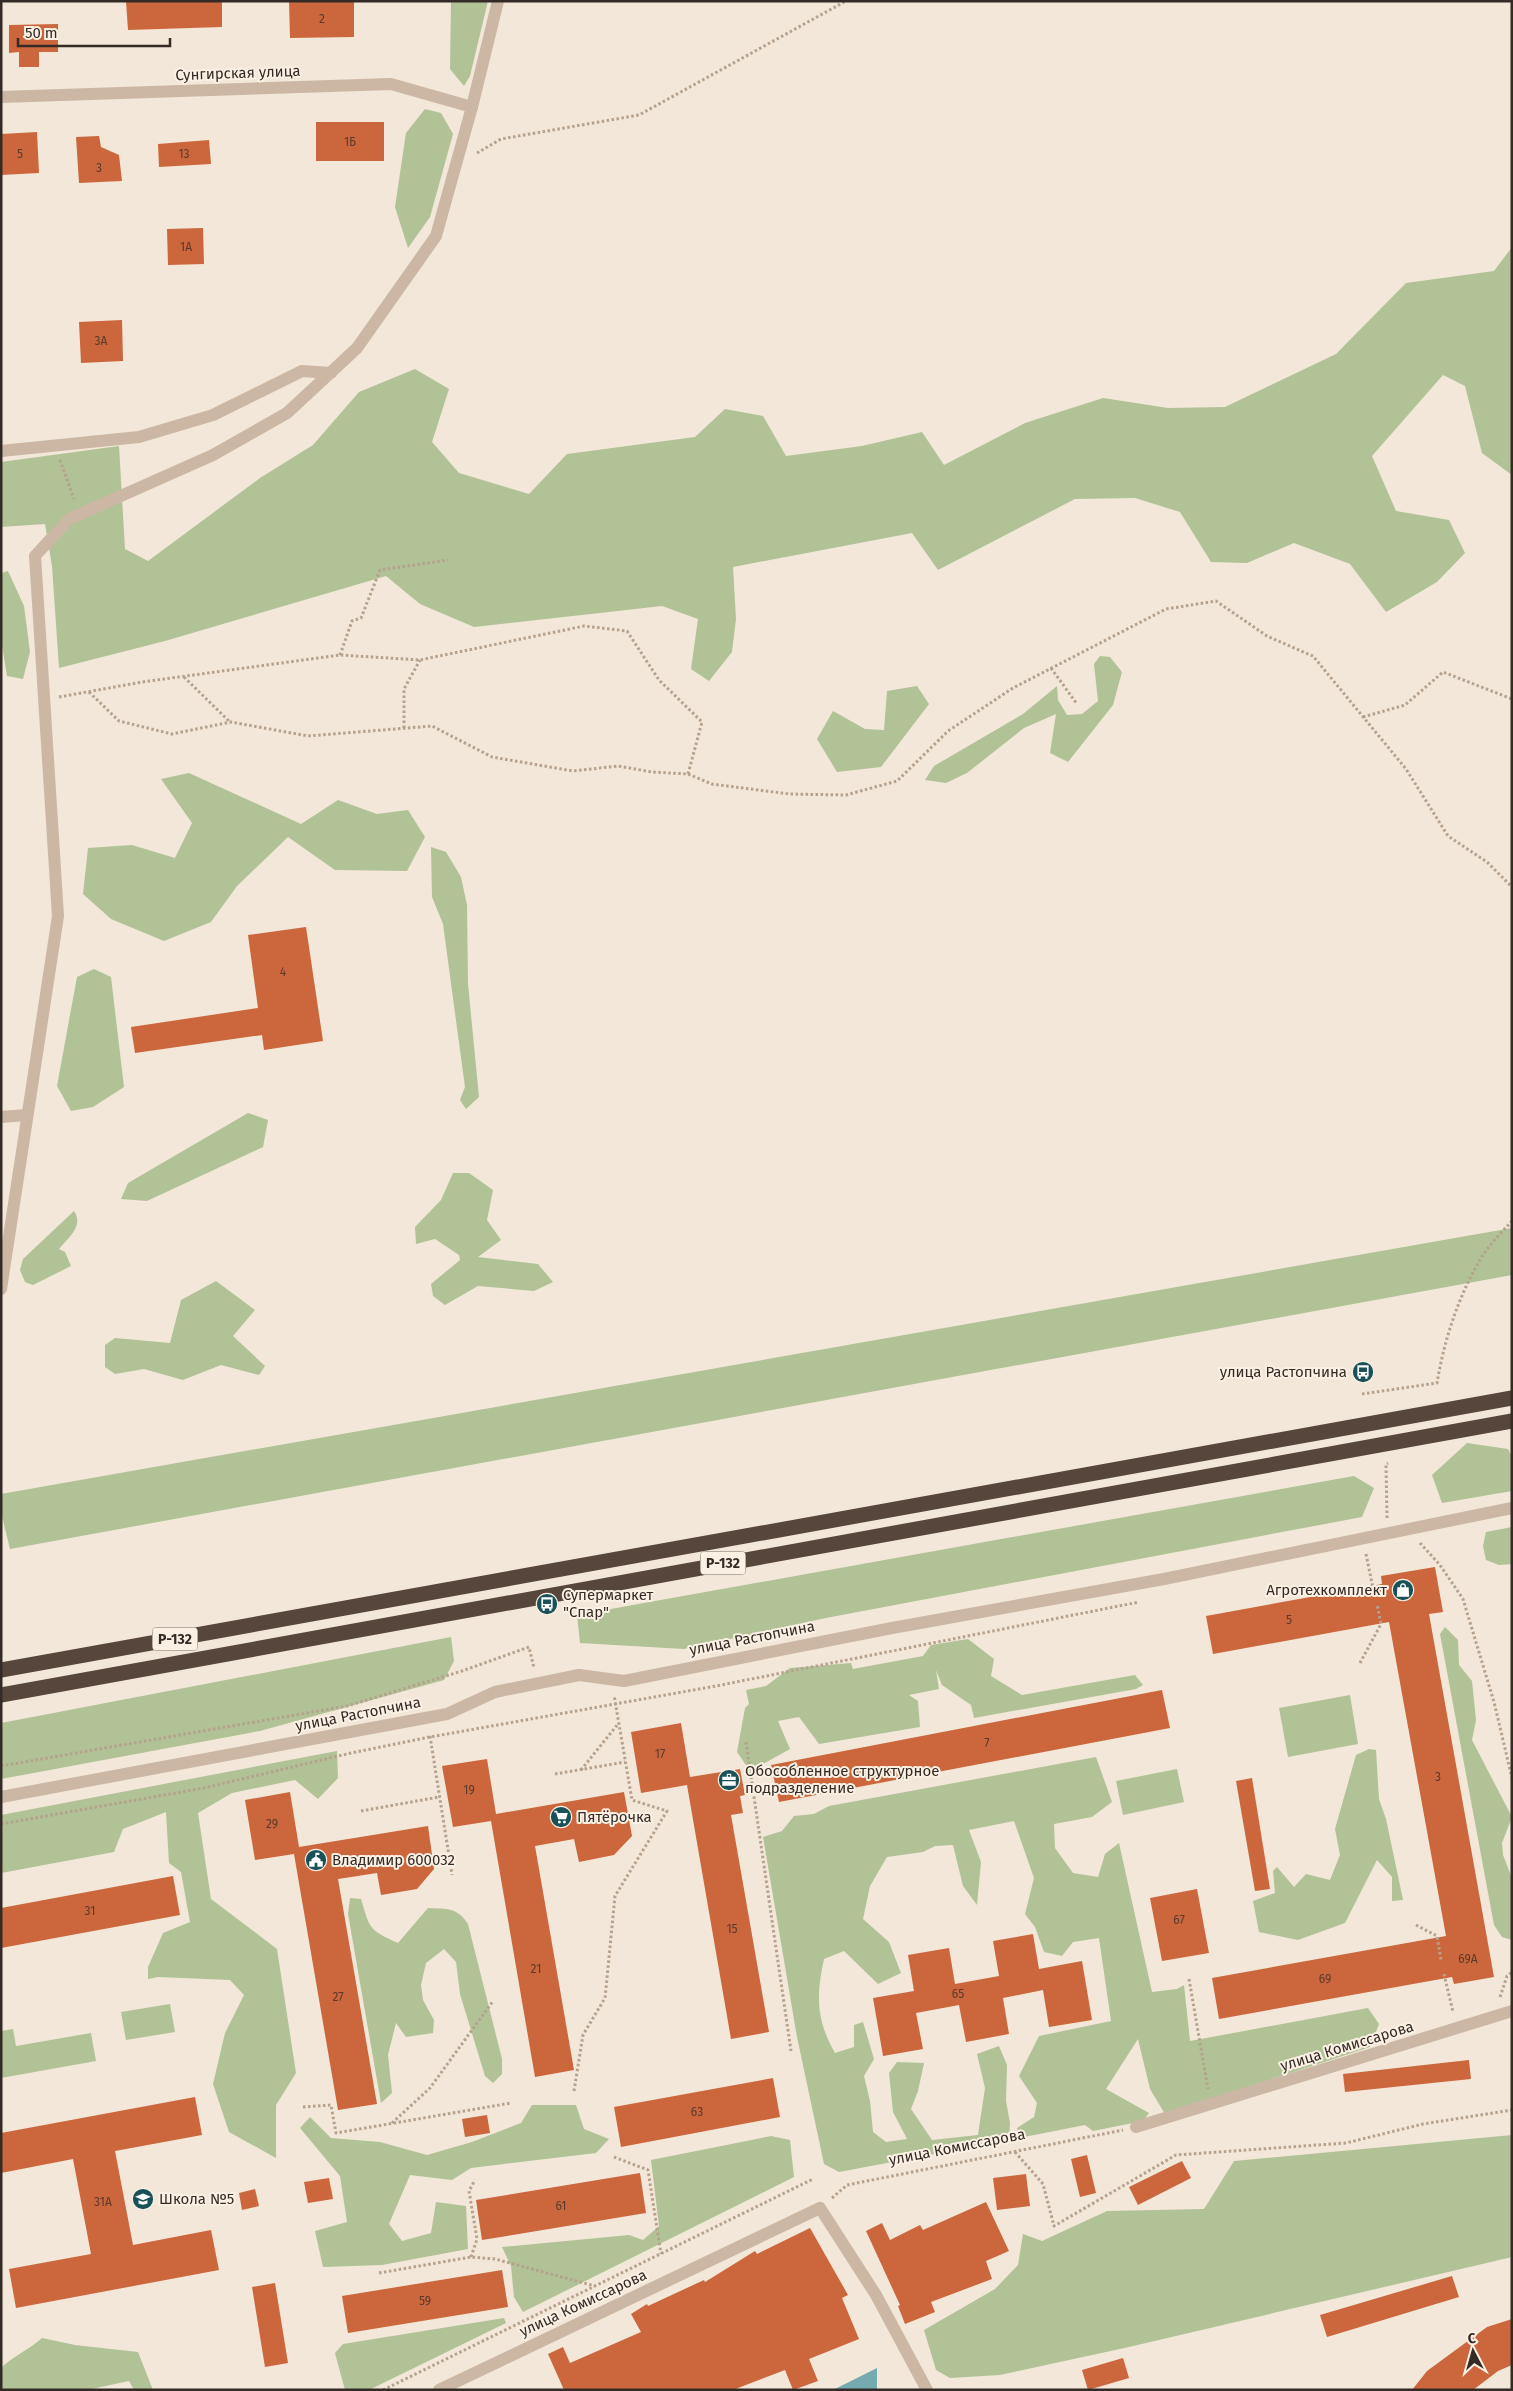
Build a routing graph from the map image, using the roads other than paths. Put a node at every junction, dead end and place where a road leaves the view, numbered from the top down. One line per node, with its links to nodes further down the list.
1 (498, 1): 3 (street)
2 (1, 97): 3 (street, Сунгирская улица)
3 (472, 108): 4 (street)
4 (331, 372): 5 (street); 6 (street)
5 (1, 451)
6 (27, 1115): 7 (street); 8 (street)
7 (1, 1116)
8 (5, 1249): 9 (street)
9 (1, 1289)
10 (1512, 1398): 13 (highway, Р-132)
11 (1512, 1421): 14 (highway, Р-132)
12 (1512, 1508): 15 (street, улица Растопчина)
13 (1, 1670)
14 (1, 1695)
15 (1, 1797)
16 (1512, 2011): 17 (street, улица Комиссарова)
17 (1136, 2127)
18 (439, 2390): 19 (street, улица Комиссарова)
19 (927, 2390)

